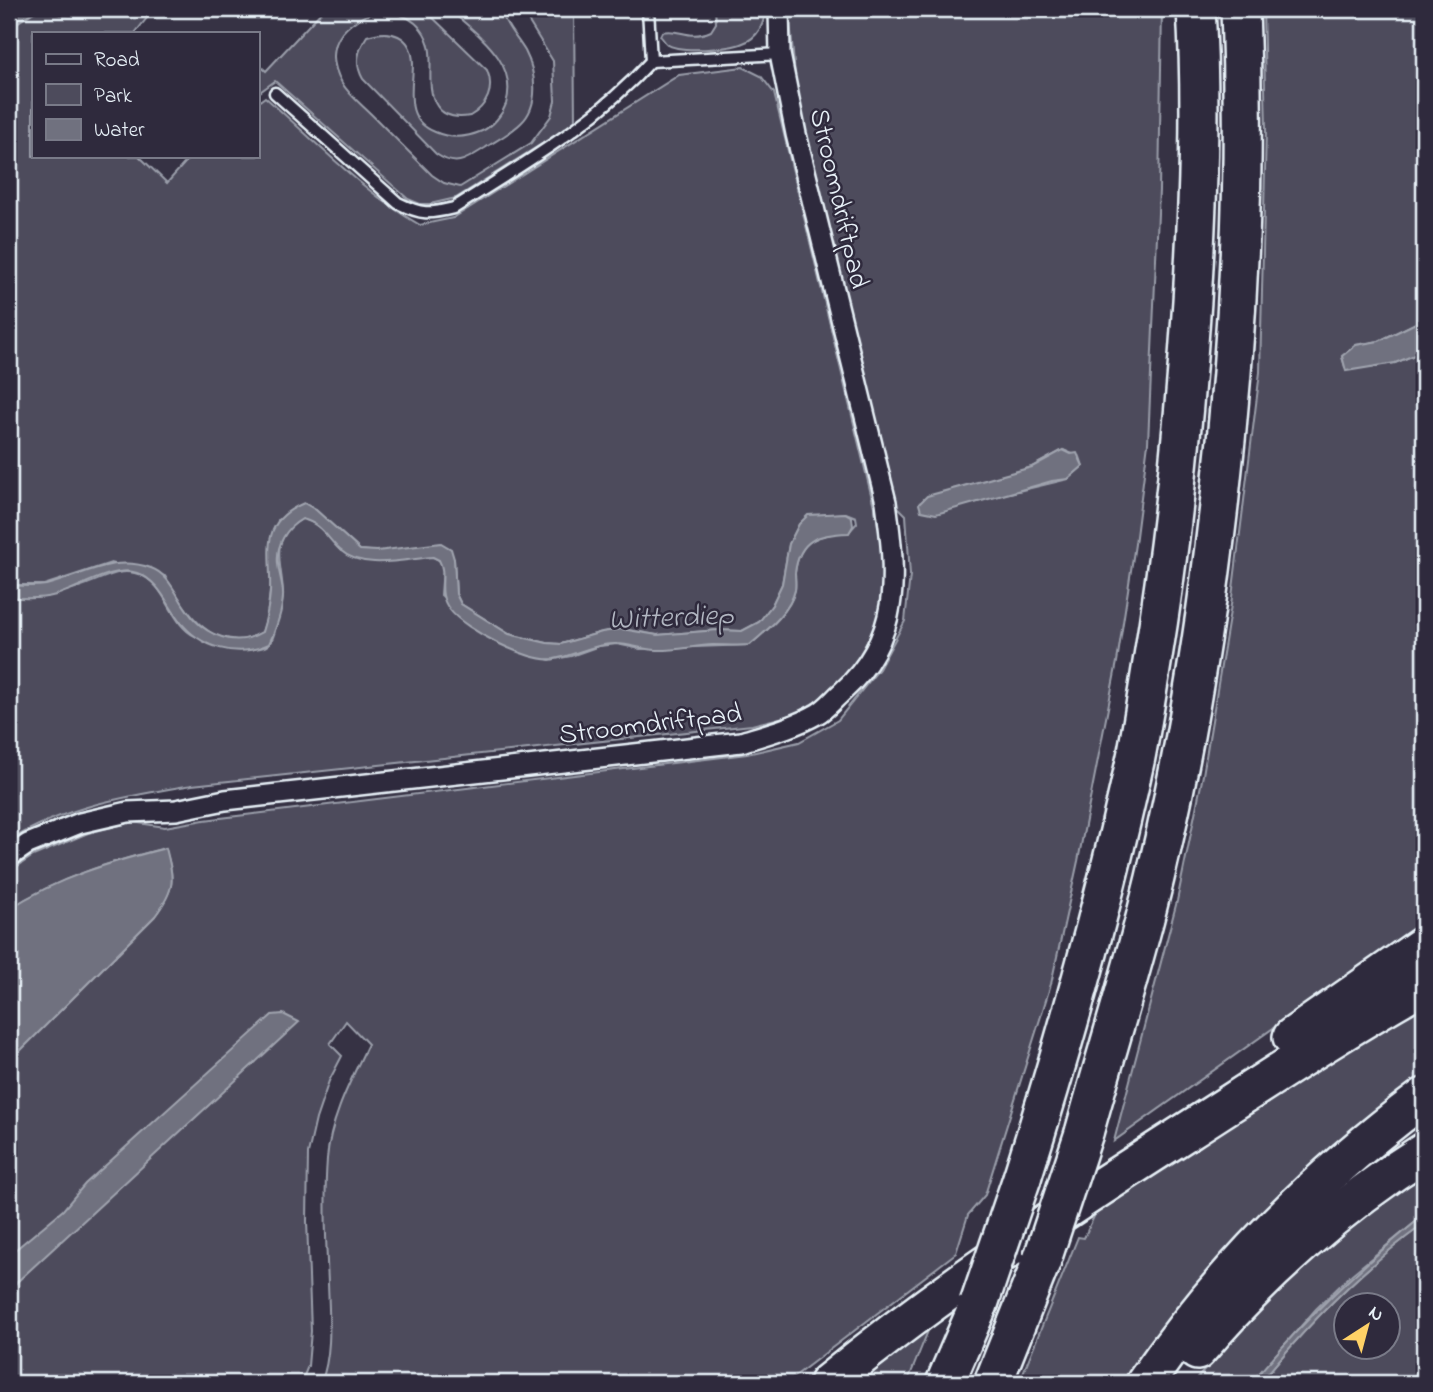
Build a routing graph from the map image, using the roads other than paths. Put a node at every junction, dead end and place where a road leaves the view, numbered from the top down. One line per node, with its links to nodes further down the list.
1 (648, 9): 6 (lane)
2 (779, 9): 5 (street, Stroomdriftpad)
3 (1196, 9): 15 (highway, bridge)
4 (1240, 9): 16 (highway, bridge)
5 (780, 54): 6 (lane); 8 (street, Stroomdriftpad)
6 (651, 61): 7 (lane)
7 (275, 93)
8 (9, 857)
9 (1424, 946): 13 (highway)
10 (1424, 984): 13 (highway)
11 (1424, 1097): 17 (highway)
12 (1424, 1152): 18 (highway)
13 (1101, 1186): 14 (highway)
14 (828, 1383)
15 (946, 1383)
16 (993, 1383)
17 (1145, 1383)
18 (1169, 1383)

